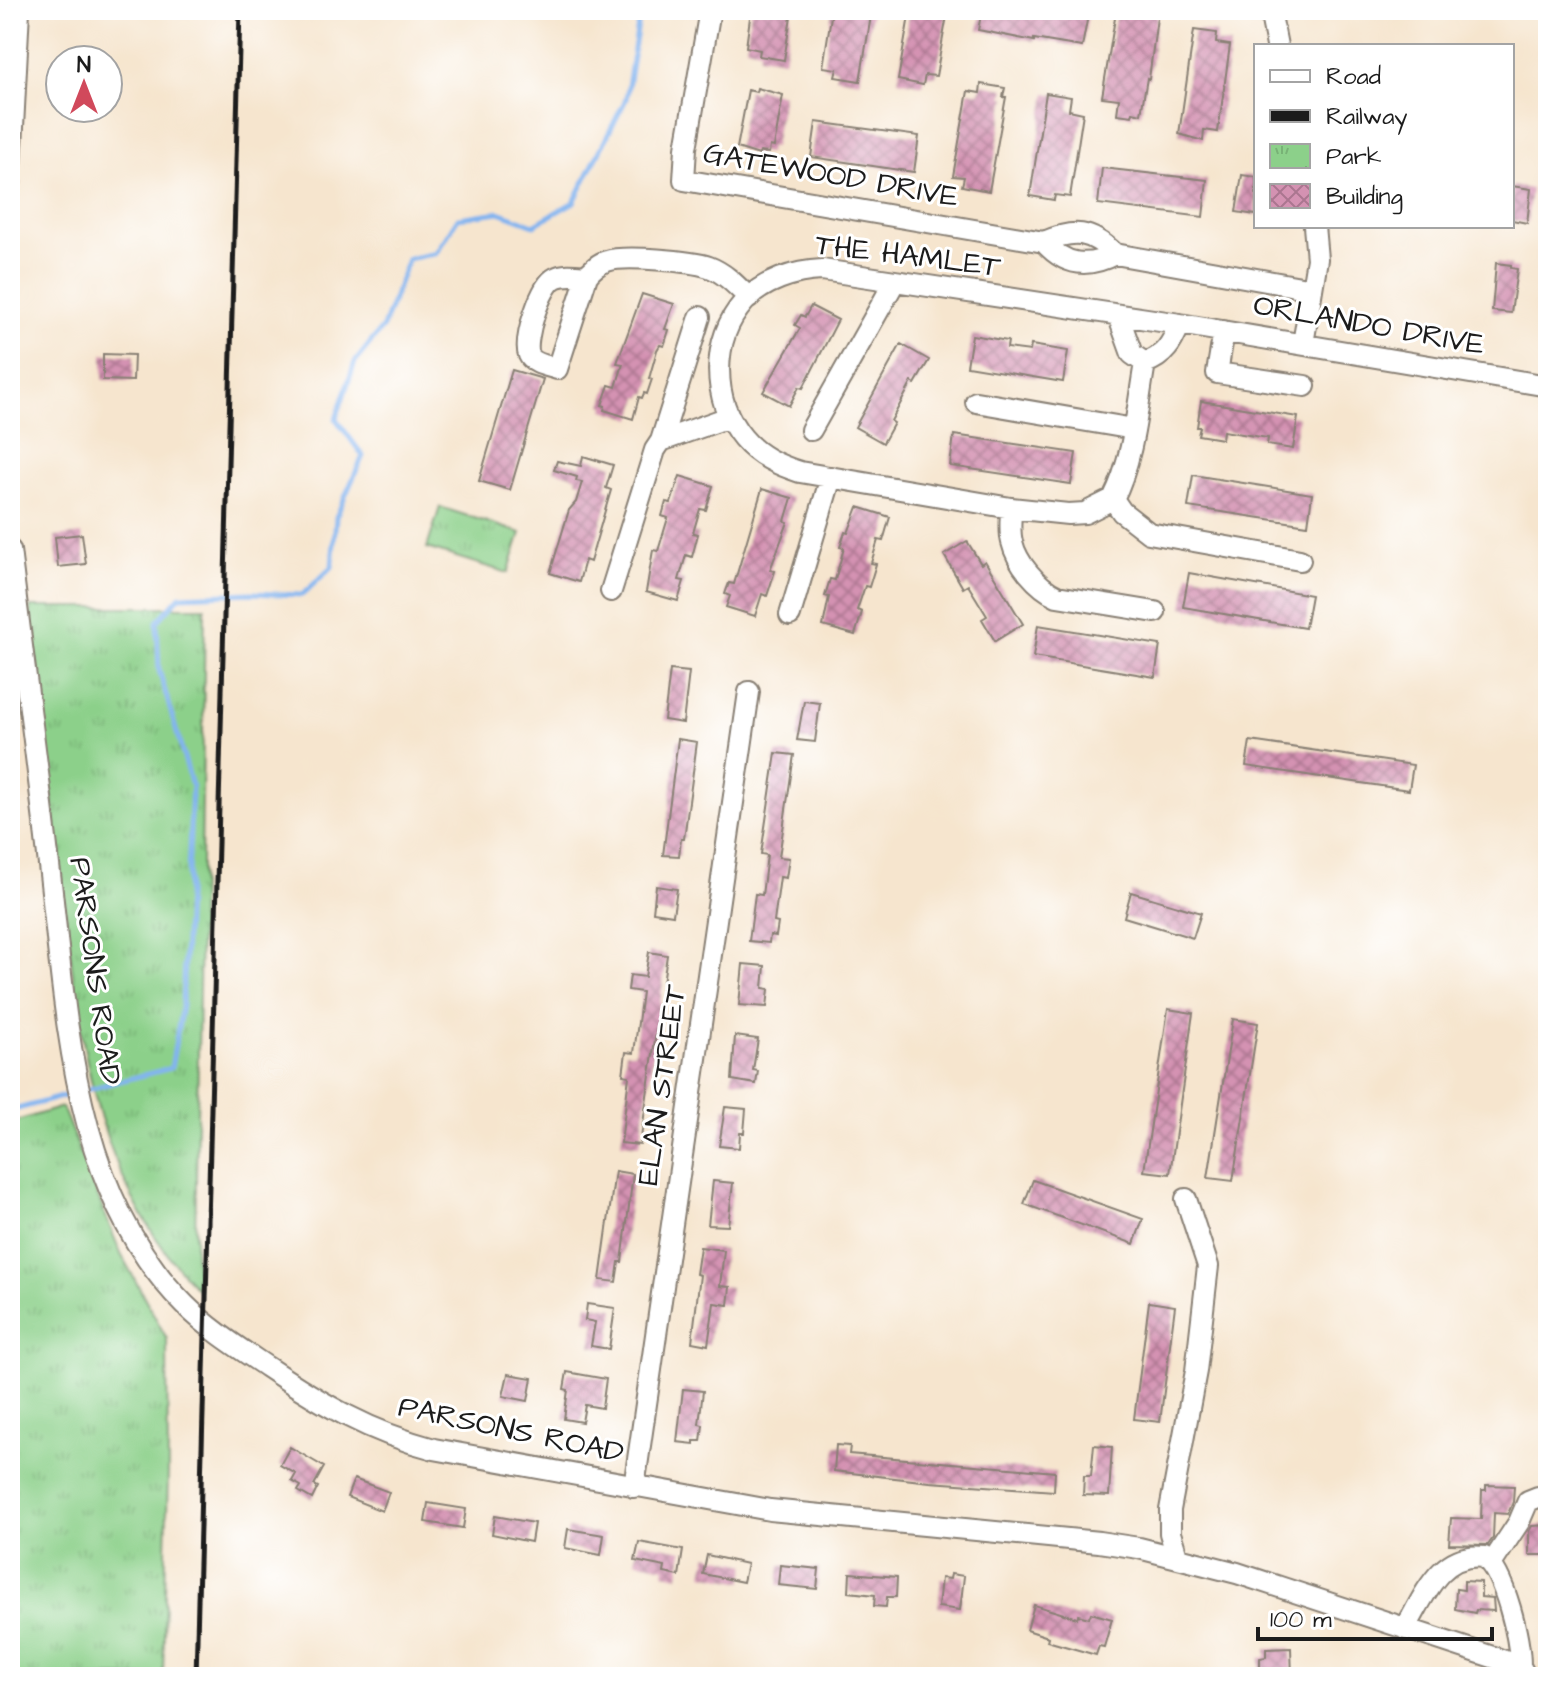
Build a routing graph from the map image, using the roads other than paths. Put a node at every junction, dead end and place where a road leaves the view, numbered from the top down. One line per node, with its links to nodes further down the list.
1 (19, 10): 5 (street)
2 (710, 10): 7 (street, GATEWOOD DRIVE)
3 (1270, 10): 4 (street)
4 (1277, 44)
5 (10, 186)
6 (1314, 228): 11 (street)
7 (1044, 242): 8 (street, GATEWOOD DRIVE); 8 (street, GATEWOOD DRIVE)
8 (1115, 254): 11 (street, GATEWOOD DRIVE)
9 (587, 276): 12 (street)
10 (895, 281): 12 (street, THE HAMLET); 13 (street, THE HAMLET); 24 (street)
11 (1312, 289): 17 (street)
12 (749, 298): 22 (street, THE HAMLET)
13 (1118, 315): 15 (street, THE HAMLET); 18 (street)
14 (700, 317): 25 (street)
15 (1180, 324): 16 (street, ORLANDO DRIVE); 18 (street)
16 (1224, 331): 17 (street, ORLANDO DRIVE); 19 (street)
17 (1303, 344): 20 (street, ORLANDO DRIVE)
18 (1145, 363): 23 (street)
19 (1305, 386)
20 (1548, 386)
21 (976, 402): 23 (street)
22 (729, 417): 25 (street); 26 (street, THE HAMLET)
23 (1134, 429): 27 (street)
24 (811, 430)
25 (661, 441): 31 (street)
26 (831, 477): 28 (street, THE HAMLET); 33 (street)
27 (1113, 499): 28 (street, THE HAMLET); 30 (street)
28 (1011, 508): 32 (street)
29 (10, 550): 36 (street, PARSONS ROAD)
30 (1300, 560)
31 (611, 591)
32 (1155, 612)
33 (790, 615)
34 (749, 692): 36 (street, ELAN STREET)
35 (1186, 1199): 38 (street)
36 (634, 1487): 38 (street, PARSONS ROAD)
37 (1548, 1497): 39 (street)
38 (1177, 1556): 40 (street, PARSONS ROAD)
39 (1492, 1563): 40 (street); 41 (street)
40 (1405, 1629): 41 (street, PARSONS ROAD)
41 (1523, 1671)

